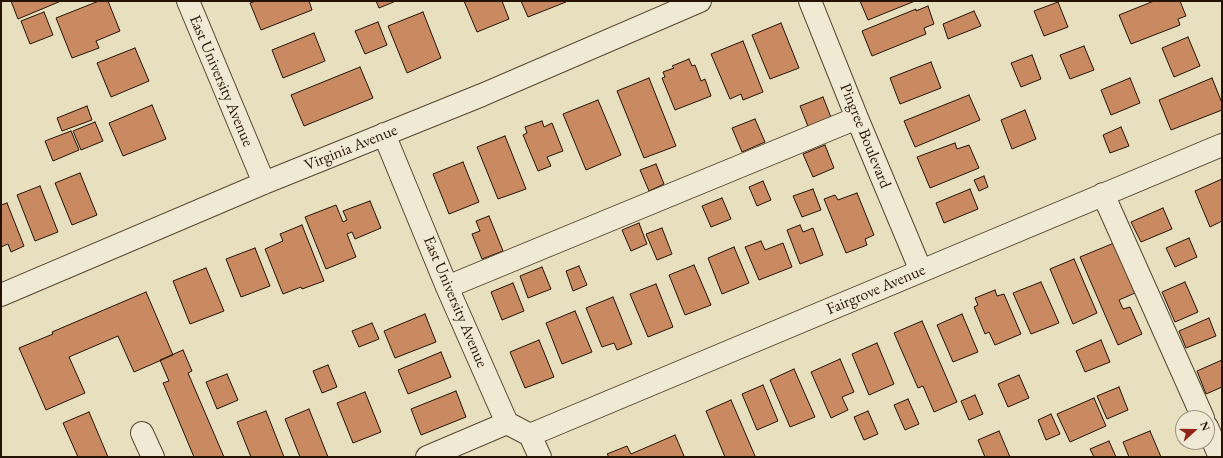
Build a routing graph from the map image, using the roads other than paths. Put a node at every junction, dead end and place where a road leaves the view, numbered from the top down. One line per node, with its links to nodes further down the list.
1 (188, 1): 7 (street, East University Avenue)
2 (700, 1): 5 (street, Virginia Avenue)
3 (810, 1): 4 (street, Pingree Boulevard)
4 (857, 118): 9 (street, Pingree Boulevard); 10 (street)
5 (384, 134): 7 (street, Virginia Avenue); 10 (street, East University Avenue)
6 (1222, 145): 8 (street, Fairgrove Avenue)
7 (264, 183): 11 (street, Virginia Avenue)
8 (1103, 194): 9 (street, Fairgrove Avenue); 12 (street)
9 (921, 271): 15 (street, Fairgrove Avenue)
10 (448, 287): 13 (street, East University Avenue)
11 (1, 295)
12 (1199, 410)
13 (508, 423): 15 (street); 18 (street)
14 (142, 433): 17 (street)
15 (530, 435): 19 (street)
16 (1215, 445): 20 (street)
17 (153, 457)
18 (427, 457)
19 (540, 457)
20 (1220, 457)

